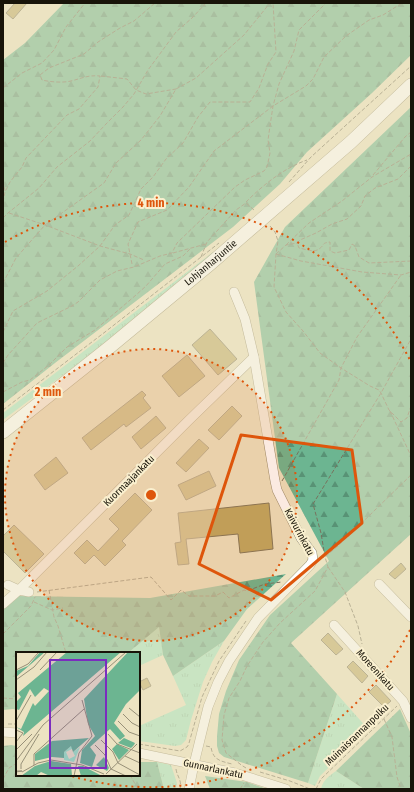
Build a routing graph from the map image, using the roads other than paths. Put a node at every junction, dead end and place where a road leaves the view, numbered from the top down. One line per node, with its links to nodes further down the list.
1 (411, 85): 4 (highway, Lohjanharjuntie)
2 (234, 292): 3 (street, Kaivurinkatu)
3 (254, 357): 11 (street, Kuormaajankatu); 20 (street, Kaivurinkatu)
4 (74, 375): 5 (highway, Lohjanharjuntie); 8 (highway)
5 (34, 407): 6 (highway); 7 (highway, Lohjanharjuntie)
6 (3, 428)
7 (3, 432)
8 (3, 440)
9 (379, 584): 14 (street)
10 (8, 585): 11 (street)
11 (19, 590): 12 (street); 13 (street, Kuormaajankatu)
12 (29, 592)
13 (3, 604)
14 (411, 617)
15 (334, 625): 16 (street, Moreenikatu)
16 (411, 718)
17 (3, 732): 18 (street)
18 (16, 733)
19 (140, 753): 20 (street, Gunnarlankatu)
20 (194, 764): 21 (street, Kaivurinkatu); 22 (street, Gunnarlankatu)
21 (190, 789)
22 (286, 789)

